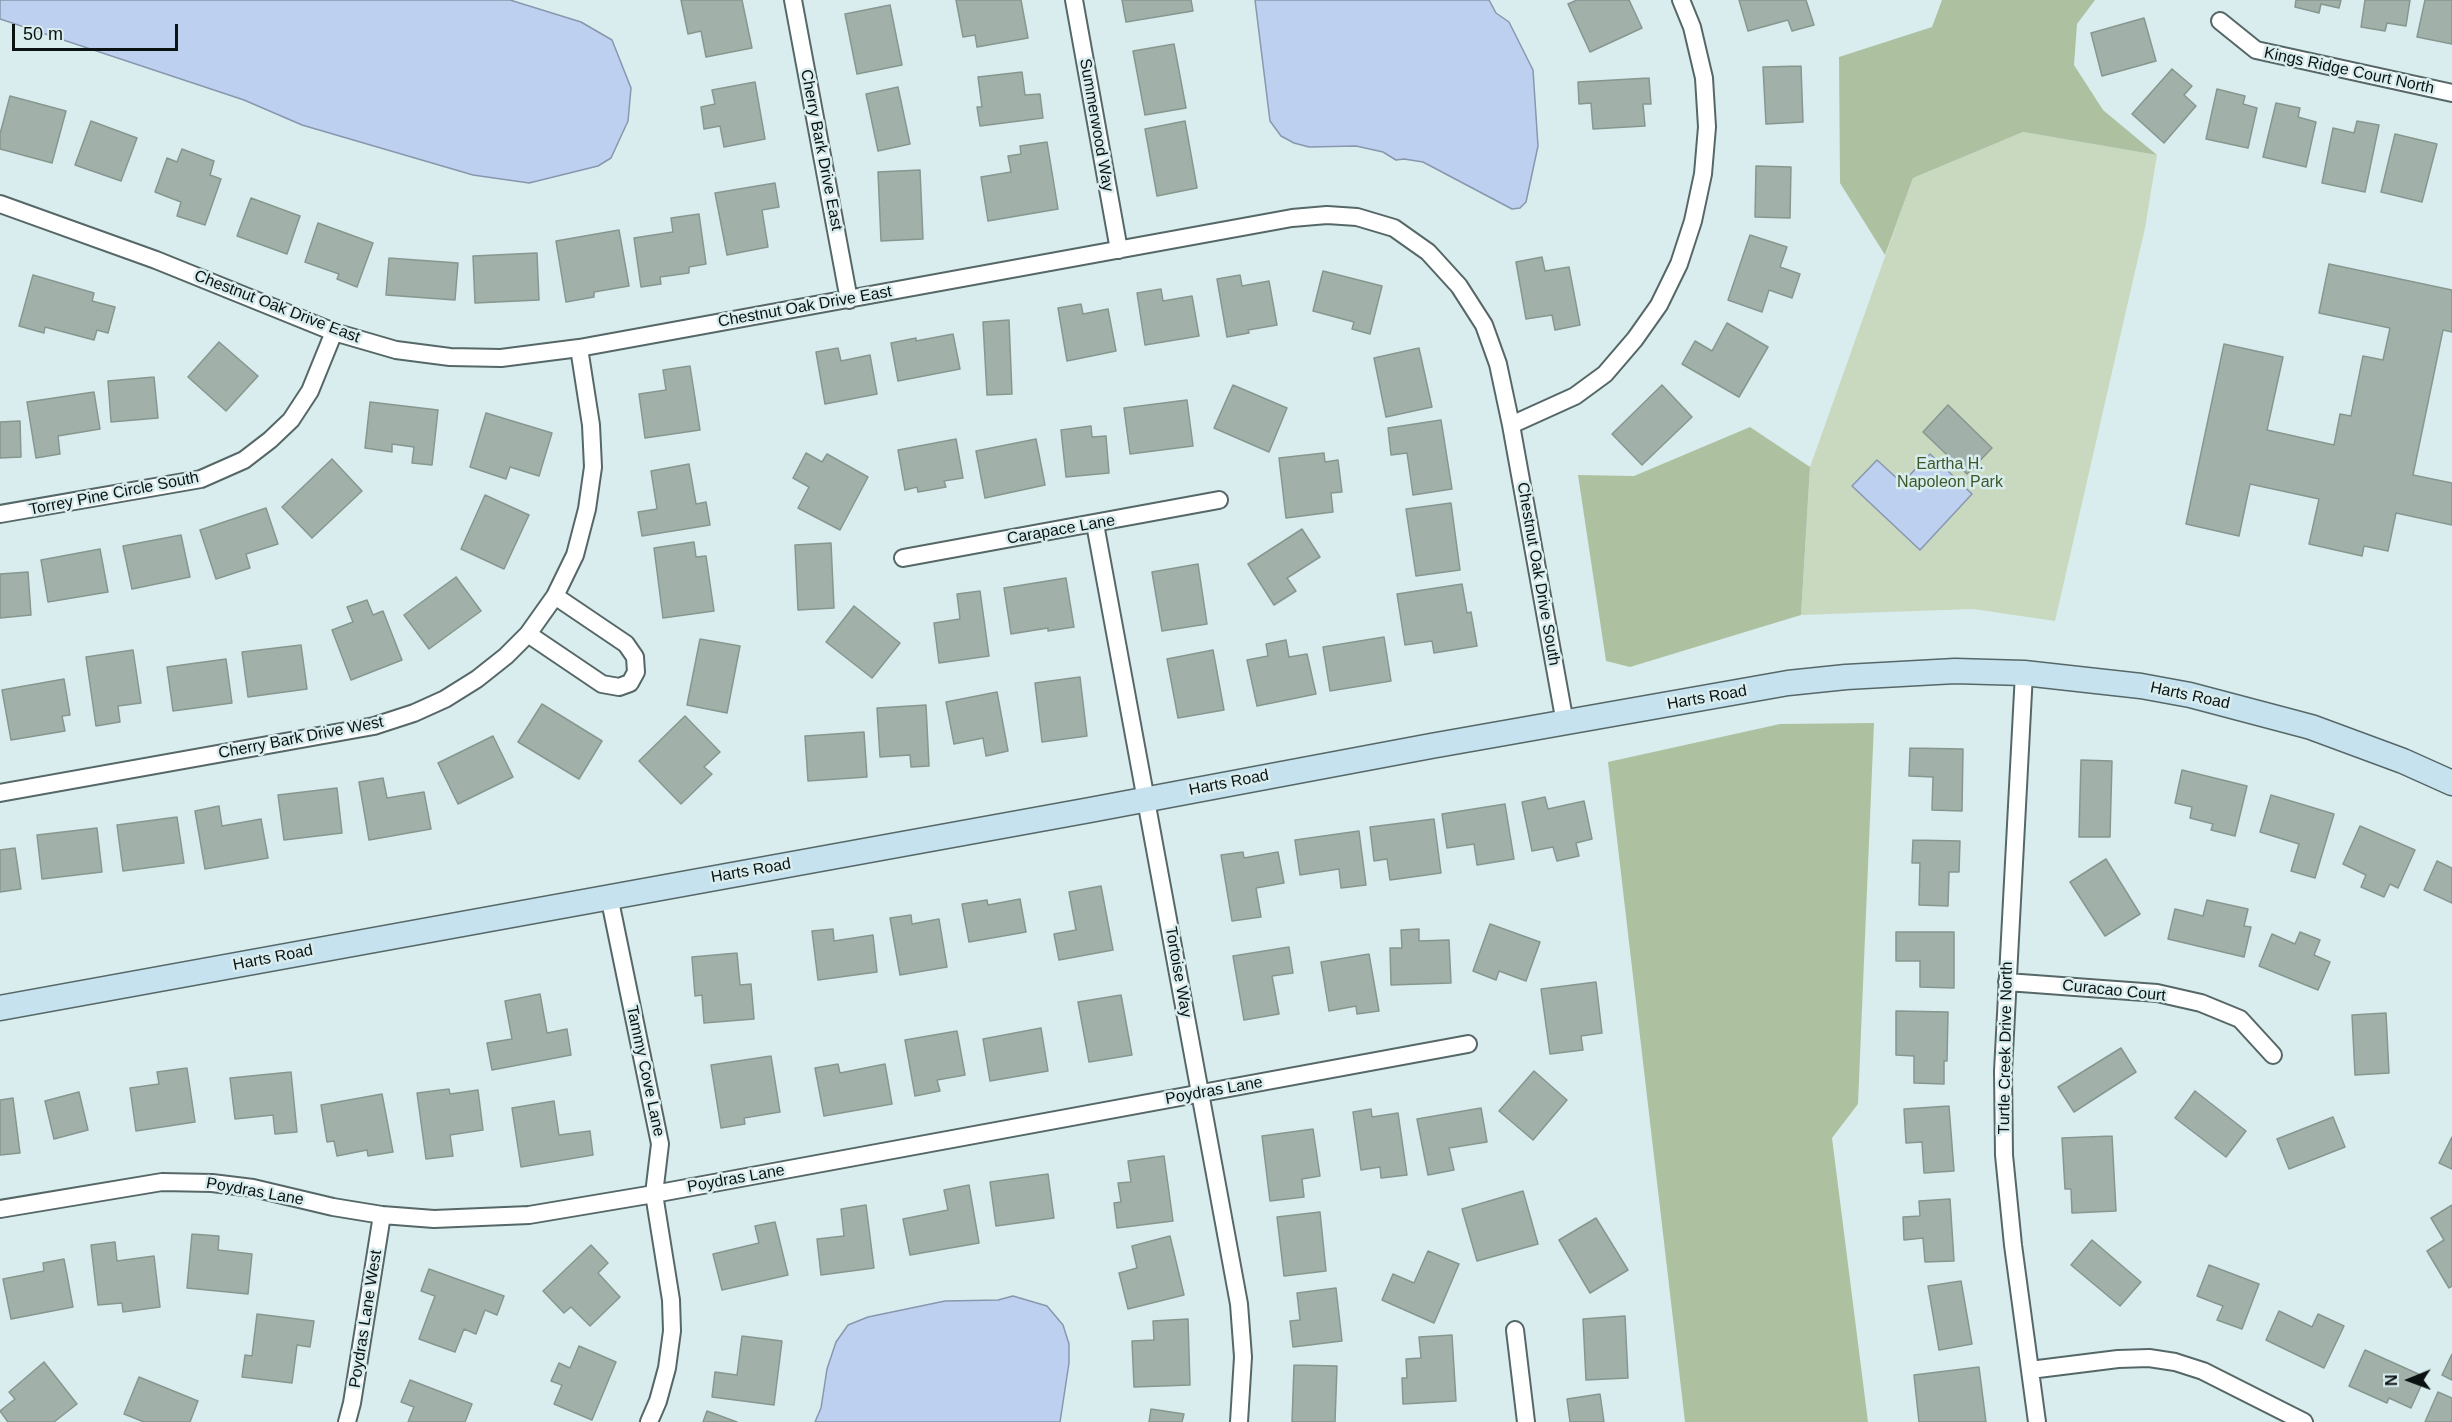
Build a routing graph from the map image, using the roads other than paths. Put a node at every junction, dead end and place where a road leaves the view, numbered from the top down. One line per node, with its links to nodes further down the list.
1 (793, 0): 8 (street, Cherry Bark Drive East)
2 (1074, 0): 7 (street, Summerwood Way)
3 (1681, 0): 11 (street)
4 (2220, 21): 5 (street, Kings Ridge Court North)
5 (2452, 93)
6 (0, 204): 9 (street, Chestnut Oak Drive East)
7 (1119, 250): 8 (street, Chestnut Oak Drive East); 11 (street, Chestnut Oak Drive East)
8 (849, 300): 10 (street, Chestnut Oak Drive East)
9 (334, 332): 10 (street, Chestnut Oak Drive East); 13 (street, Torrey Pine Circle South)
10 (579, 348): 16 (street, Cherry Bark Drive West)
11 (1511, 425): 19 (street, Chestnut Oak Drive South)
12 (1219, 500): 14 (street, Carapace Lane)
13 (0, 514)
14 (1095, 524): 15 (street, Carapace Lane); 22 (street, Tortoise Way)
15 (903, 558)
16 (555, 597): 17 (street, Cherry Bark Drive West); 17 (street)
17 (528, 634): 21 (street, Cherry Bark Drive West)
18 (2024, 673): 19 (street, Harts Road); 20 (street, Harts Road); 24 (street, Turtle Creek Drive North)
19 (1565, 723): 22 (street, Harts Road)
20 (2452, 783)
21 (0, 793)
22 (1147, 798): 23 (street, Harts Road); 28 (street, Tortoise Way)
23 (609, 896): 25 (street, Harts Road); 29 (street, Tammy Cove Lane)
24 (2007, 982): 27 (street, Curacao Court); 33 (street, Turtle Creek Drive North)
25 (0, 1008)
26 (1468, 1044): 28 (street, Poydras Lane)
27 (2273, 1055)
28 (1199, 1094): 29 (street, Poydras Lane); 36 (street, Tortoise Way)
29 (654, 1194): 31 (street, Poydras Lane); 35 (street, Tammy Cove Lane)
30 (0, 1209): 31 (street, Poydras Lane)
31 (382, 1215): 34 (street, Poydras Lane West)
32 (1515, 1330): 37 (street)
33 (2030, 1370): 38 (street, Turtle Creek Drive North); 39 (street)
34 (347, 1422)
35 (649, 1422)
36 (1239, 1422)
37 (1527, 1422)
38 (2037, 1422)
39 (2304, 1422)

